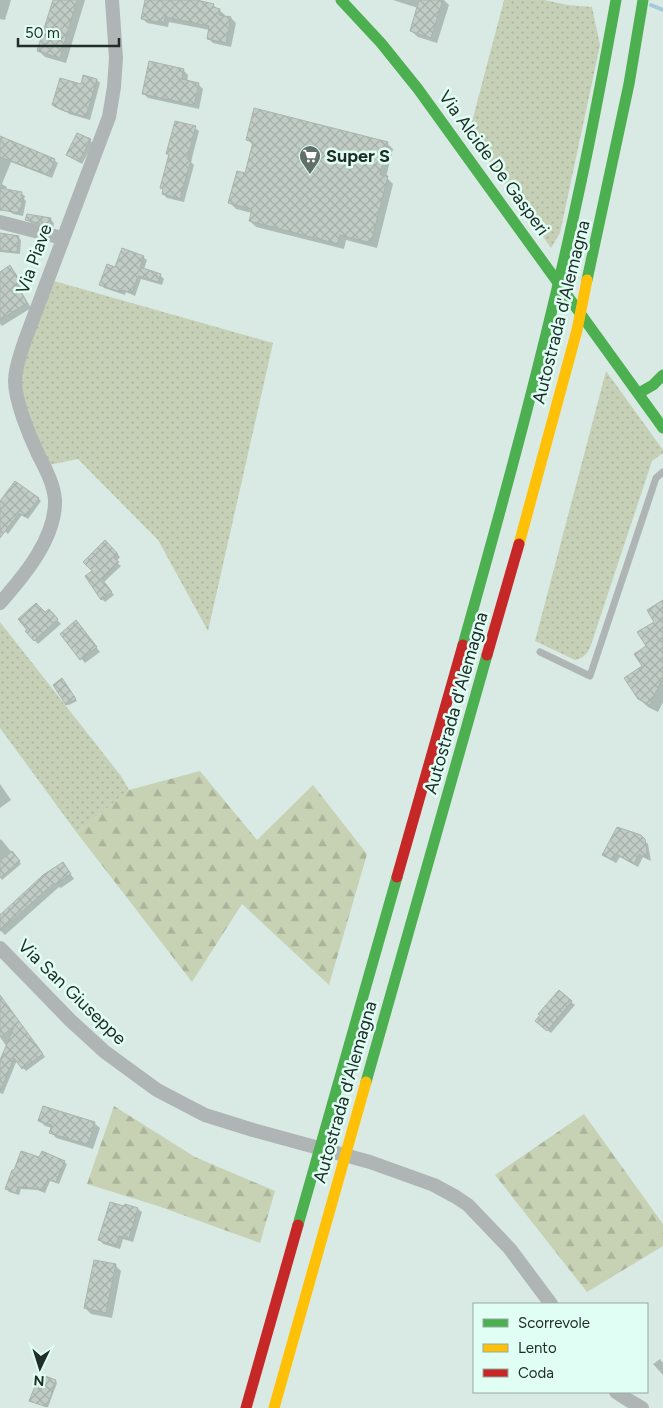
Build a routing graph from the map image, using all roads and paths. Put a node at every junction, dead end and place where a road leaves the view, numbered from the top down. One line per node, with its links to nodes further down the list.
1 (112, 0): 6 (street, Via Piave)
2 (341, 0): 8 (main road, Via Alcide De Gasperi)
3 (616, 0): 16 (main road, Autostrada d'Alemagna)
4 (643, 0): 17 (main road, Autostrada d'Alemagna)
5 (0, 222): 6 (street)
6 (62, 238): 11 (street, Via Piave)
7 (663, 375): 8 (main road)
8 (639, 393): 9 (main road, Via Alcide De Gasperi)
9 (663, 428)
10 (663, 472): 12 (lane)
11 (0, 603)
12 (540, 652)
13 (0, 948): 14 (street, Via San Giuseppe)
14 (551, 1303)
15 (617, 1393): 18 (street)
16 (246, 1408)
17 (274, 1408)
18 (642, 1408)

